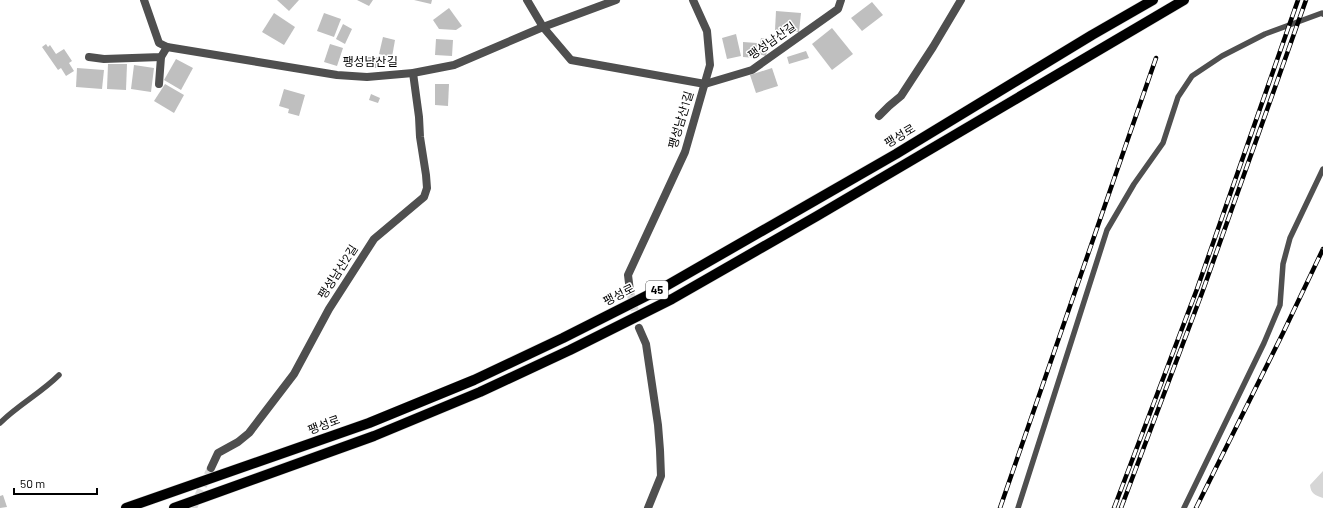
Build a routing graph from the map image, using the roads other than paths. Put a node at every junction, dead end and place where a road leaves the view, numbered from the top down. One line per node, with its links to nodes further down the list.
1 (144, 0): 11 (street)
2 (527, 0): 10 (street, 팽성남산1길)
3 (616, 0): 10 (street, 팽성남산길)
4 (693, 0): 16 (street)
5 (841, 0): 16 (street, 팽성남산길)
6 (961, 0): 17 (street)
7 (1153, 0): 24 (main road, 팽성로 / 45)
8 (1184, 0): 25 (main road, 45)
9 (1323, 14): 27 (lane)
10 (543, 27): 14 (street, 팽성남산길); 16 (street, 팽성남산1길)
11 (167, 47): 13 (street); 14 (street, 팽성남산길)
12 (89, 57): 13 (street)
13 (161, 57): 15 (street)
14 (413, 73): 23 (street, 팽성남산2길)
15 (159, 84)
16 (705, 84): 19 (street, 팽성남산1길)
17 (879, 116)
18 (1323, 169): 28 (lane)
19 (630, 291)
20 (639, 328): 26 (street)
21 (59, 374): 22 (lane)
22 (0, 423)
23 (211, 468)
24 (126, 508)
25 (174, 508)
26 (648, 508)
27 (1018, 508)
28 (1184, 508)

